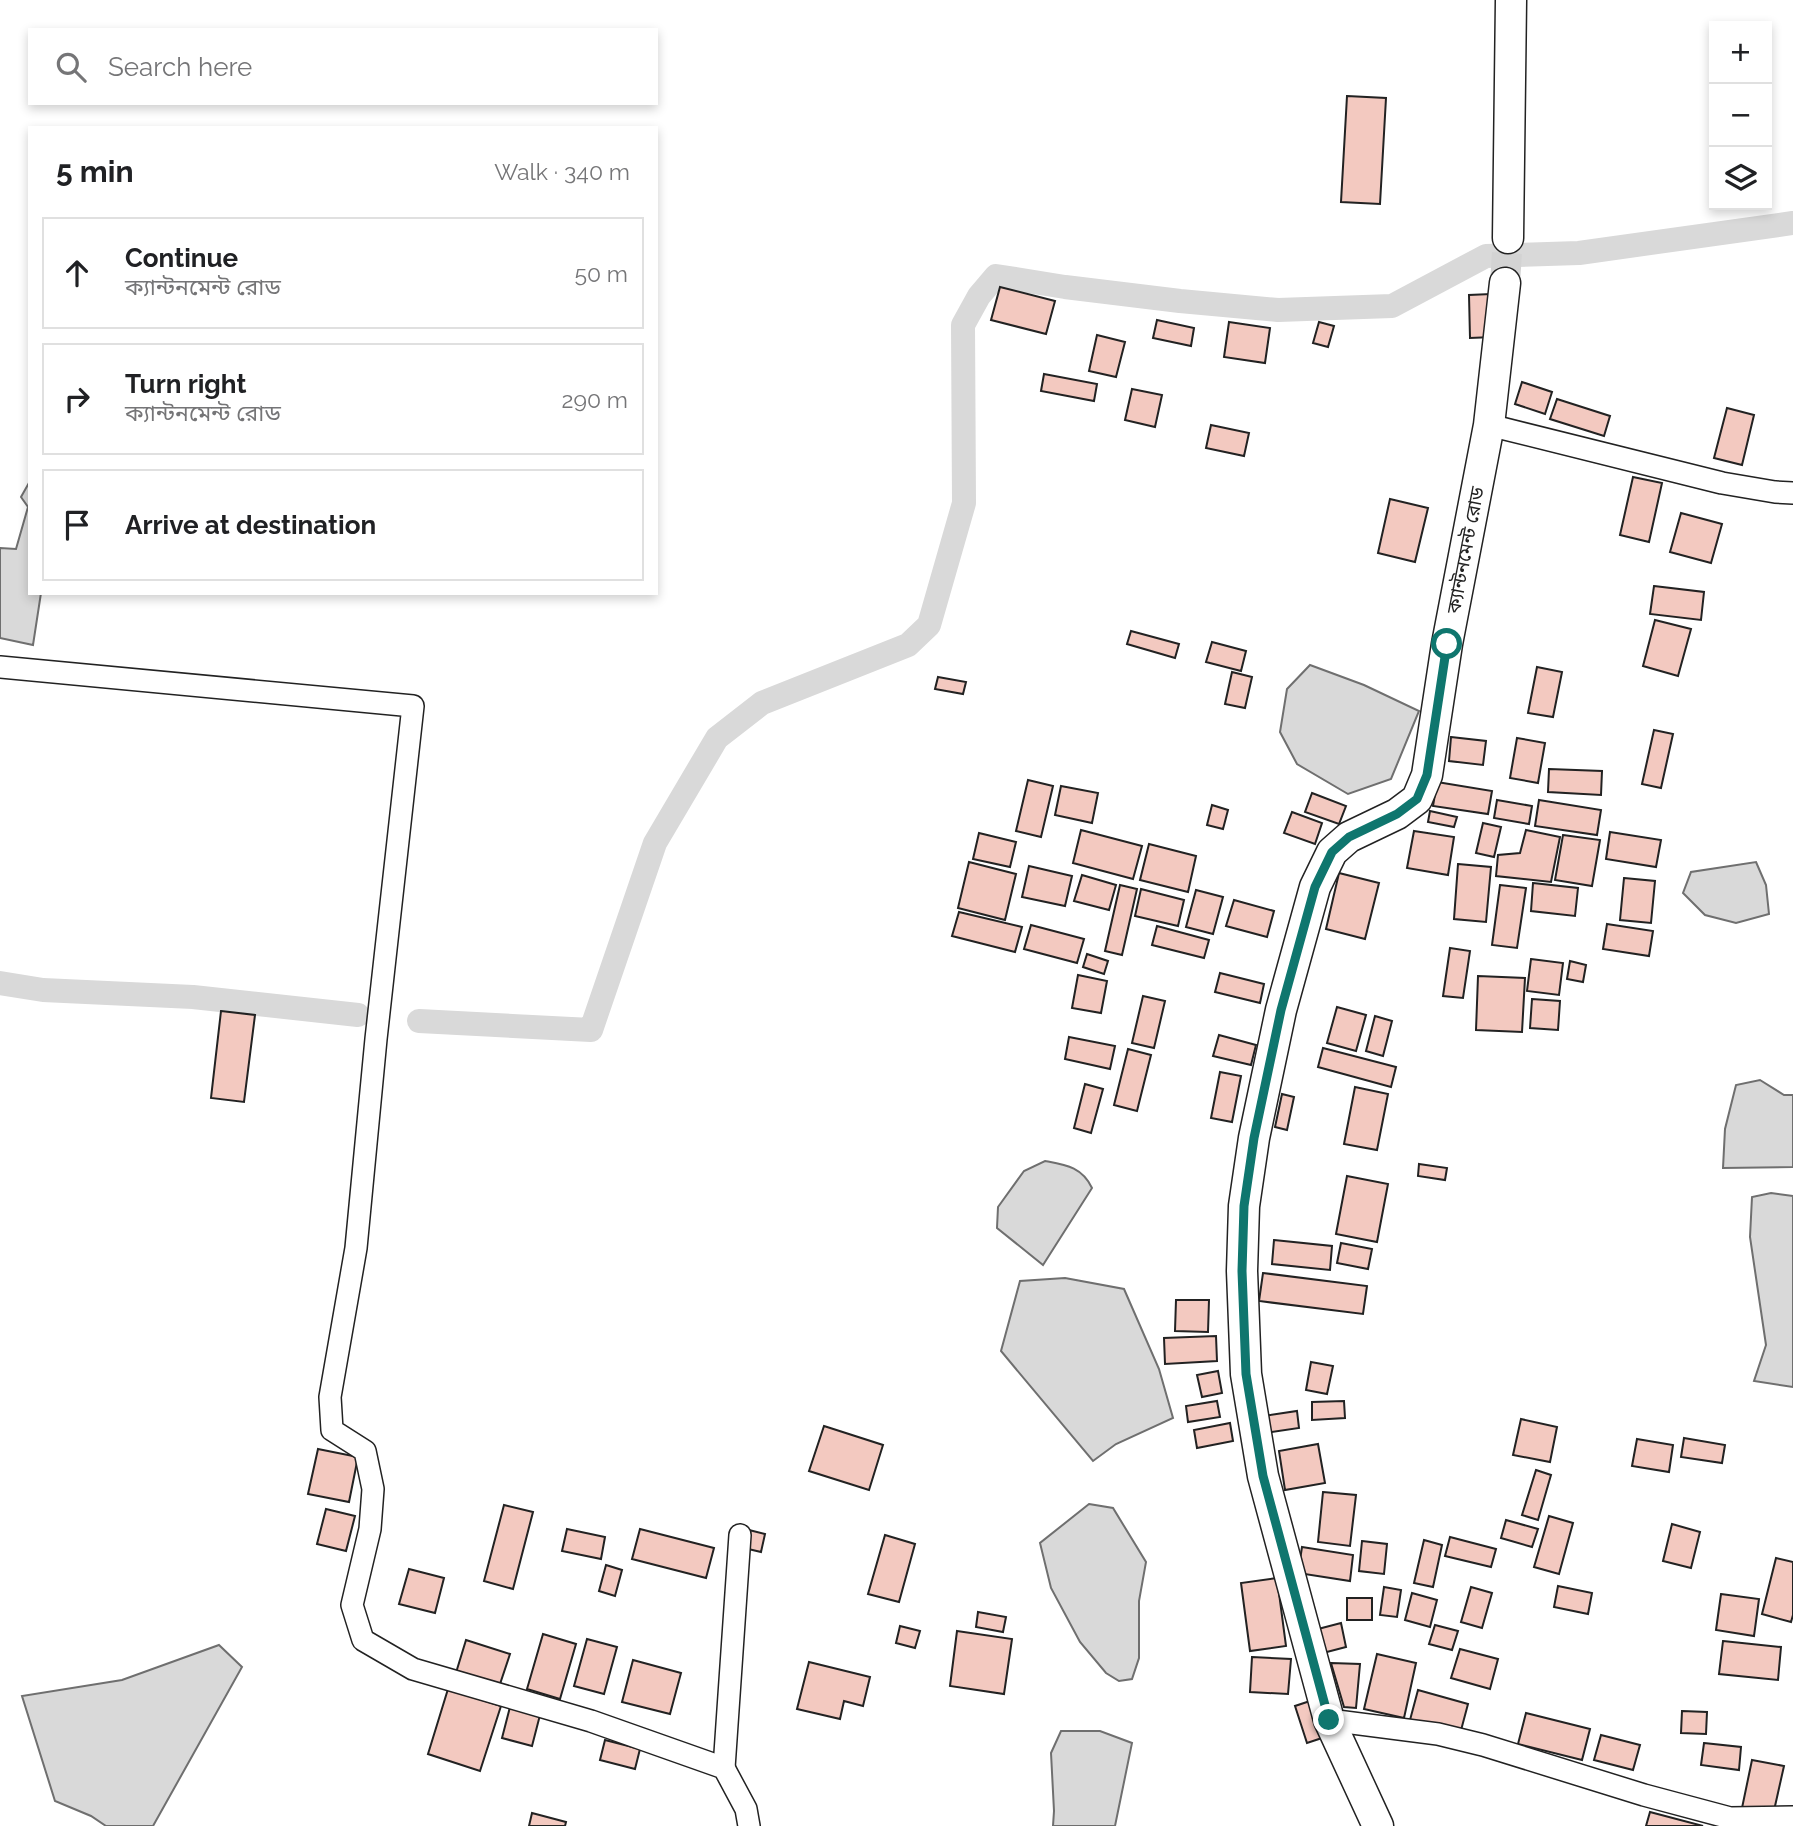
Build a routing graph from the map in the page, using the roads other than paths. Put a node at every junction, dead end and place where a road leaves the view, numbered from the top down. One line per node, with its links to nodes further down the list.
1 (1511, 0): 2 (main road)
2 (1508, 238)
3 (1505, 283): 4 (main road, ক্যান্টনমেন্ট রোড)
4 (1489, 425): 5 (street); 8 (main road, ক্যান্টনমেন্ট রোড)
5 (1793, 493)
6 (0, 667): 9 (street)
7 (740, 1535): 9 (street)
8 (1329, 1720): 10 (street); 12 (main road, ক্যান্টনমেন্ট রোড)
9 (724, 1768): 11 (street)
10 (1793, 1817)
11 (749, 1826)
12 (1378, 1826)

